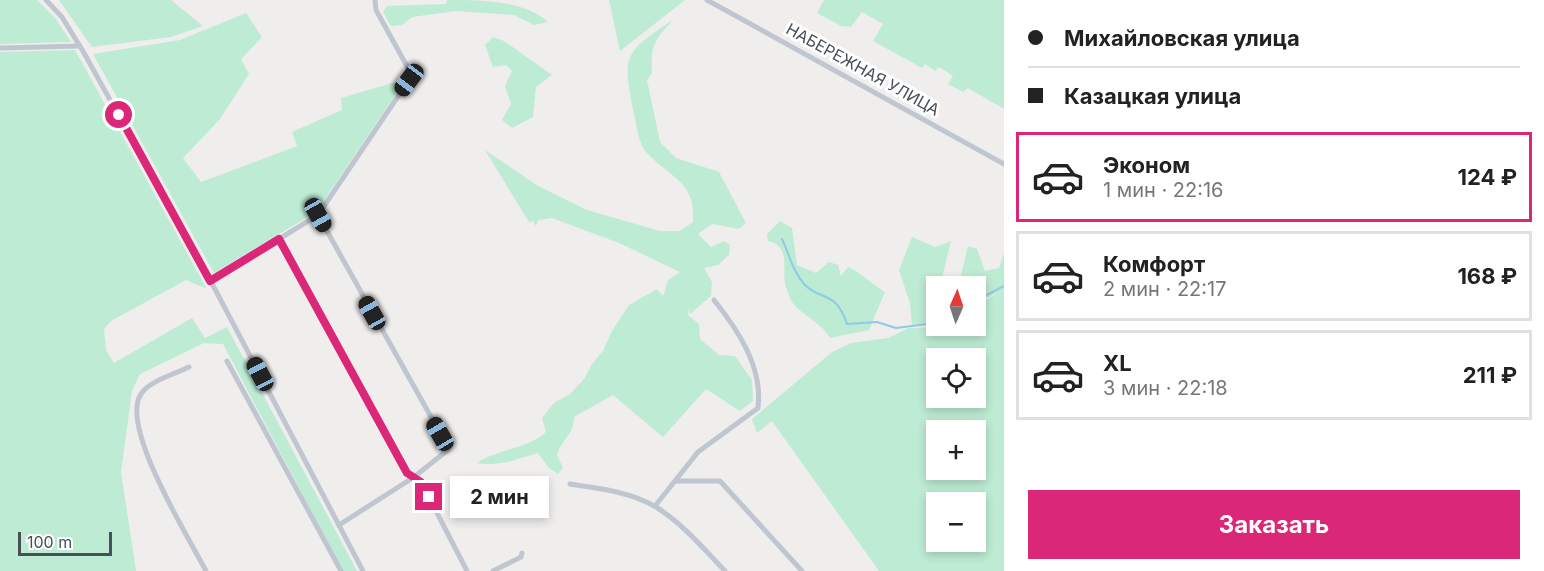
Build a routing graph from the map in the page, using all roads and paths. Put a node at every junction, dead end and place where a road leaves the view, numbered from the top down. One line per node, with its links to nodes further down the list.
1 (46, 0): 4 (street)
2 (375, 0): 7 (street)
3 (707, 0): 6 (street, НАБЕРЕЖНАЯ УЛИЦА)
4 (80, 46): 5 (street); 9 (street)
5 (0, 48)
6 (1004, 164)
7 (318, 215): 8 (street); 13 (street)
8 (279, 239): 9 (street); 13 (street)
9 (210, 281): 17 (street)
10 (714, 300): 14 (street)
11 (227, 361): 20 (street)
12 (189, 367): 19 (street)
13 (414, 477): 17 (street); 22 (street)
14 (676, 481): 16 (street); 25 (street)
15 (570, 484): 16 (street)
16 (656, 507): 24 (street)
17 (339, 525): 21 (street)
18 (522, 553): 23 (street)
19 (207, 571)
20 (341, 571)
21 (363, 571)
22 (467, 571)
23 (493, 571)
24 (725, 571)
25 (802, 571)

